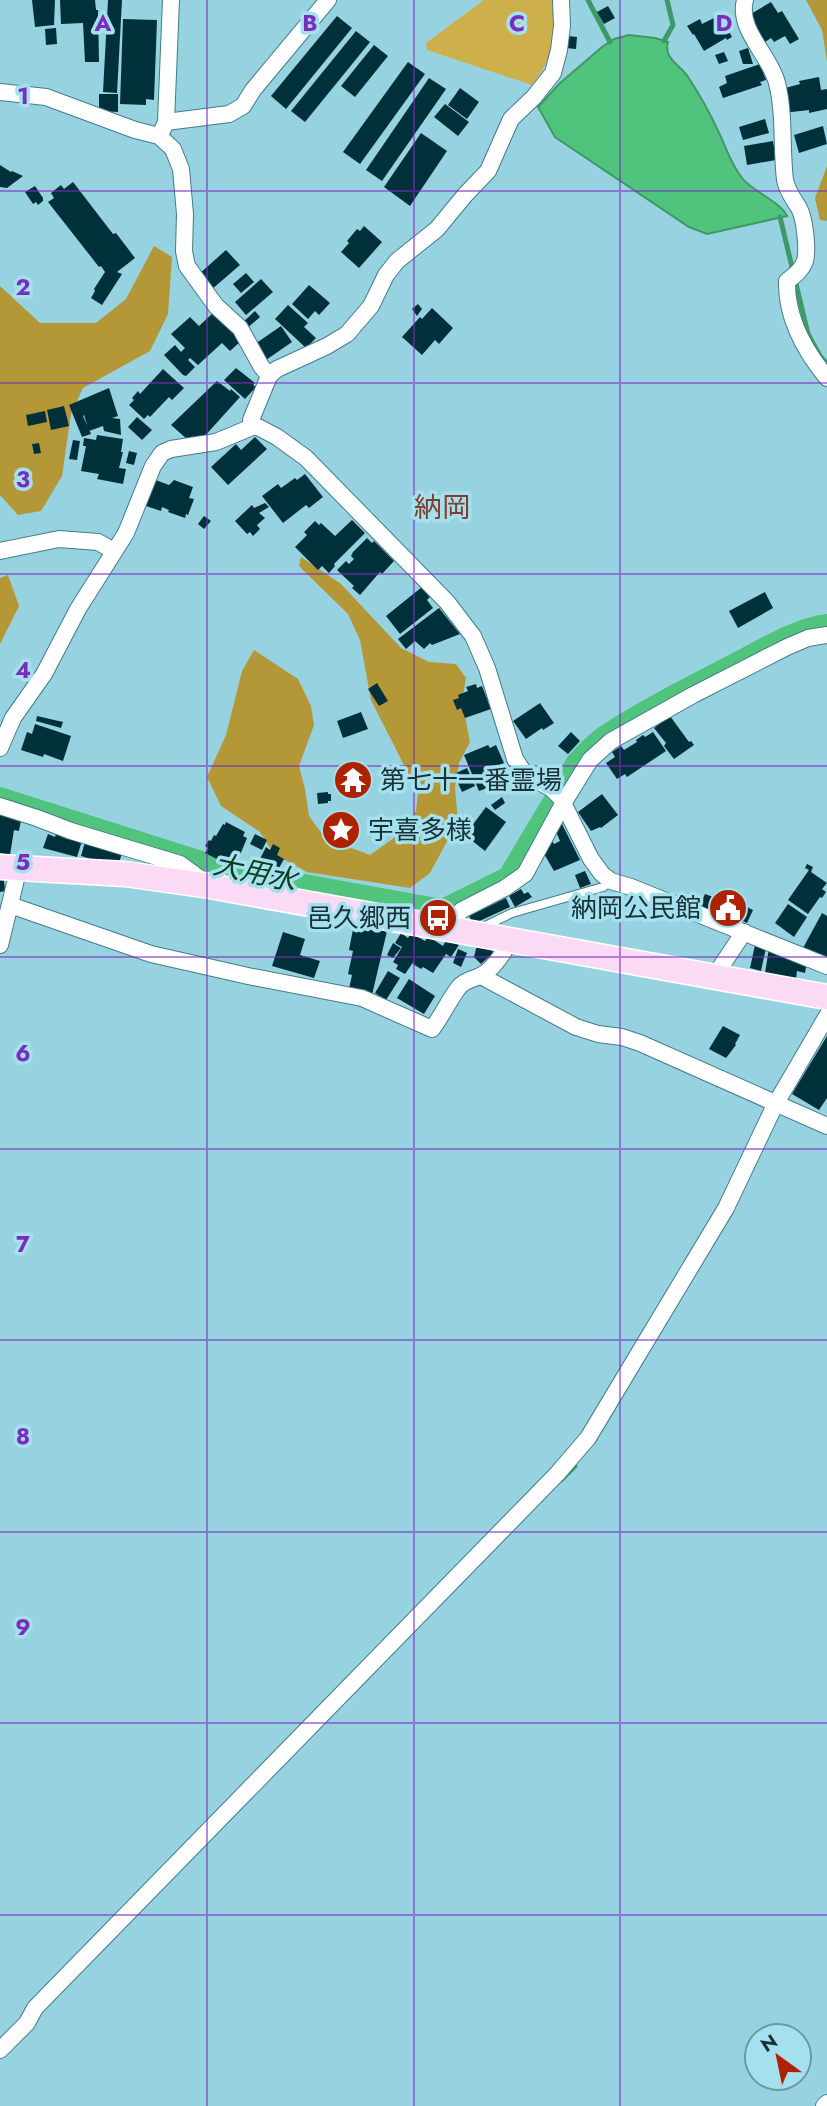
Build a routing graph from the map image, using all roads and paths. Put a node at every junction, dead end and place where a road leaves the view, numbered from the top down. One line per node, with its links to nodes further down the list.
1 (171, 0): 6 (street)
2 (328, 0): 6 (street)
3 (561, 0): 7 (street)
4 (745, 0): 8 (street)
5 (0, 92): 6 (street)
6 (162, 129): 7 (street)
7 (270, 376): 9 (street)
8 (827, 378)
9 (252, 427): 11 (street); 14 (street)
10 (0, 551): 11 (street)
11 (114, 551): 13 (street)
12 (827, 635): 14 (street)
13 (0, 748)
14 (559, 796): 17 (street); 20 (street)
15 (0, 806): 18 (street)
16 (9, 867): 18 (main road); 19 (street)
17 (611, 881): 21 (street); 22 (lane)
18 (211, 886): 20 (main road)
19 (10, 905): 24 (street); 26 (street)
20 (443, 927): 22 (main road)
21 (744, 932): 25 (street); 27 (street)
22 (476, 934): 23 (main road)
23 (510, 941): 26 (street); 27 (main road)
24 (0, 945)
25 (827, 966)
26 (481, 976): 30 (street)
27 (719, 977): 28 (main road)
28 (827, 997)
29 (827, 1016): 30 (street)
30 (775, 1105): 31 (street); 32 (street)
31 (827, 1126)
32 (0, 2050)

